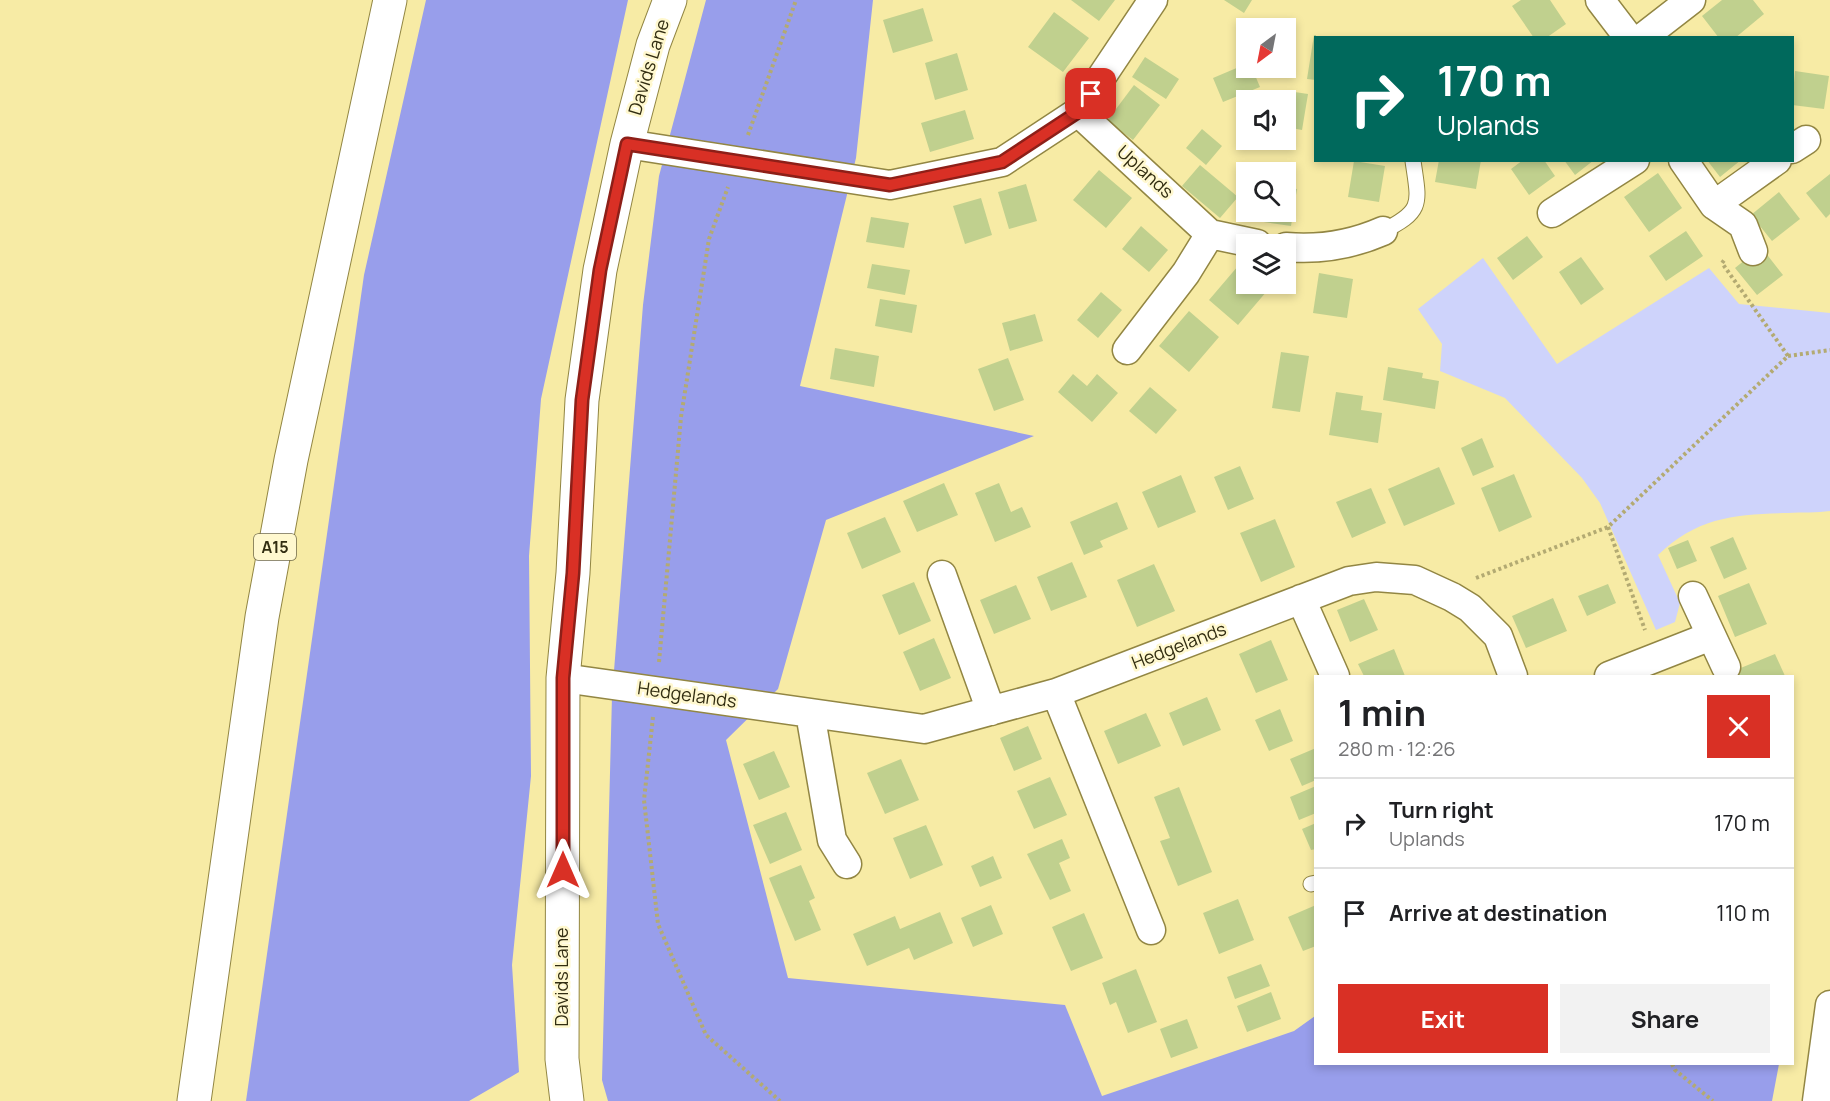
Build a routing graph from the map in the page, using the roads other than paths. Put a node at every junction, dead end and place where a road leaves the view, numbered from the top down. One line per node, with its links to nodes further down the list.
1 (390, 0): 37 (main road, A15)
2 (670, 0): 9 (main road, Davids Lane)
3 (1154, 0): 8 (street)
4 (1600, 0): 6 (street)
5 (1691, 0): 7 (street)
6 (1627, 36)
7 (1645, 36)
8 (1078, 112): 9 (street); 17 (street, Uplands)
9 (627, 144): 30 (main road, Davids Lane)
10 (1413, 162): 16 (lane)
11 (1632, 162): 15 (street)
12 (1684, 162): 14 (street)
13 (1774, 162): 14 (street)
14 (1714, 205): 20 (street)
15 (1552, 213)
16 (1383, 231): 19 (street)
17 (1210, 234): 18 (street); 21 (street)
18 (1236, 240)
19 (1296, 248)
20 (1753, 251)
21 (1127, 350)
22 (942, 574): 32 (street)
23 (1693, 596): 25 (street)
24 (1302, 599): 27 (street); 28 (street, Hedgelands); 31 (street, Hedgelands)
25 (1711, 636): 26 (street); 29 (street)
26 (1726, 667)
27 (1335, 675)
28 (1513, 675)
29 (1612, 675)
30 (563, 678): 33 (street, Hedgelands); 38 (main road, Davids Lane)
31 (1056, 693): 32 (street, Hedgelands); 35 (street)
32 (991, 711): 33 (street, Hedgelands)
33 (810, 712): 34 (street)
34 (847, 864)
35 (1151, 930)
36 (1830, 1005): 39 (street)
37 (194, 1101)
38 (567, 1101)
39 (1817, 1101)

